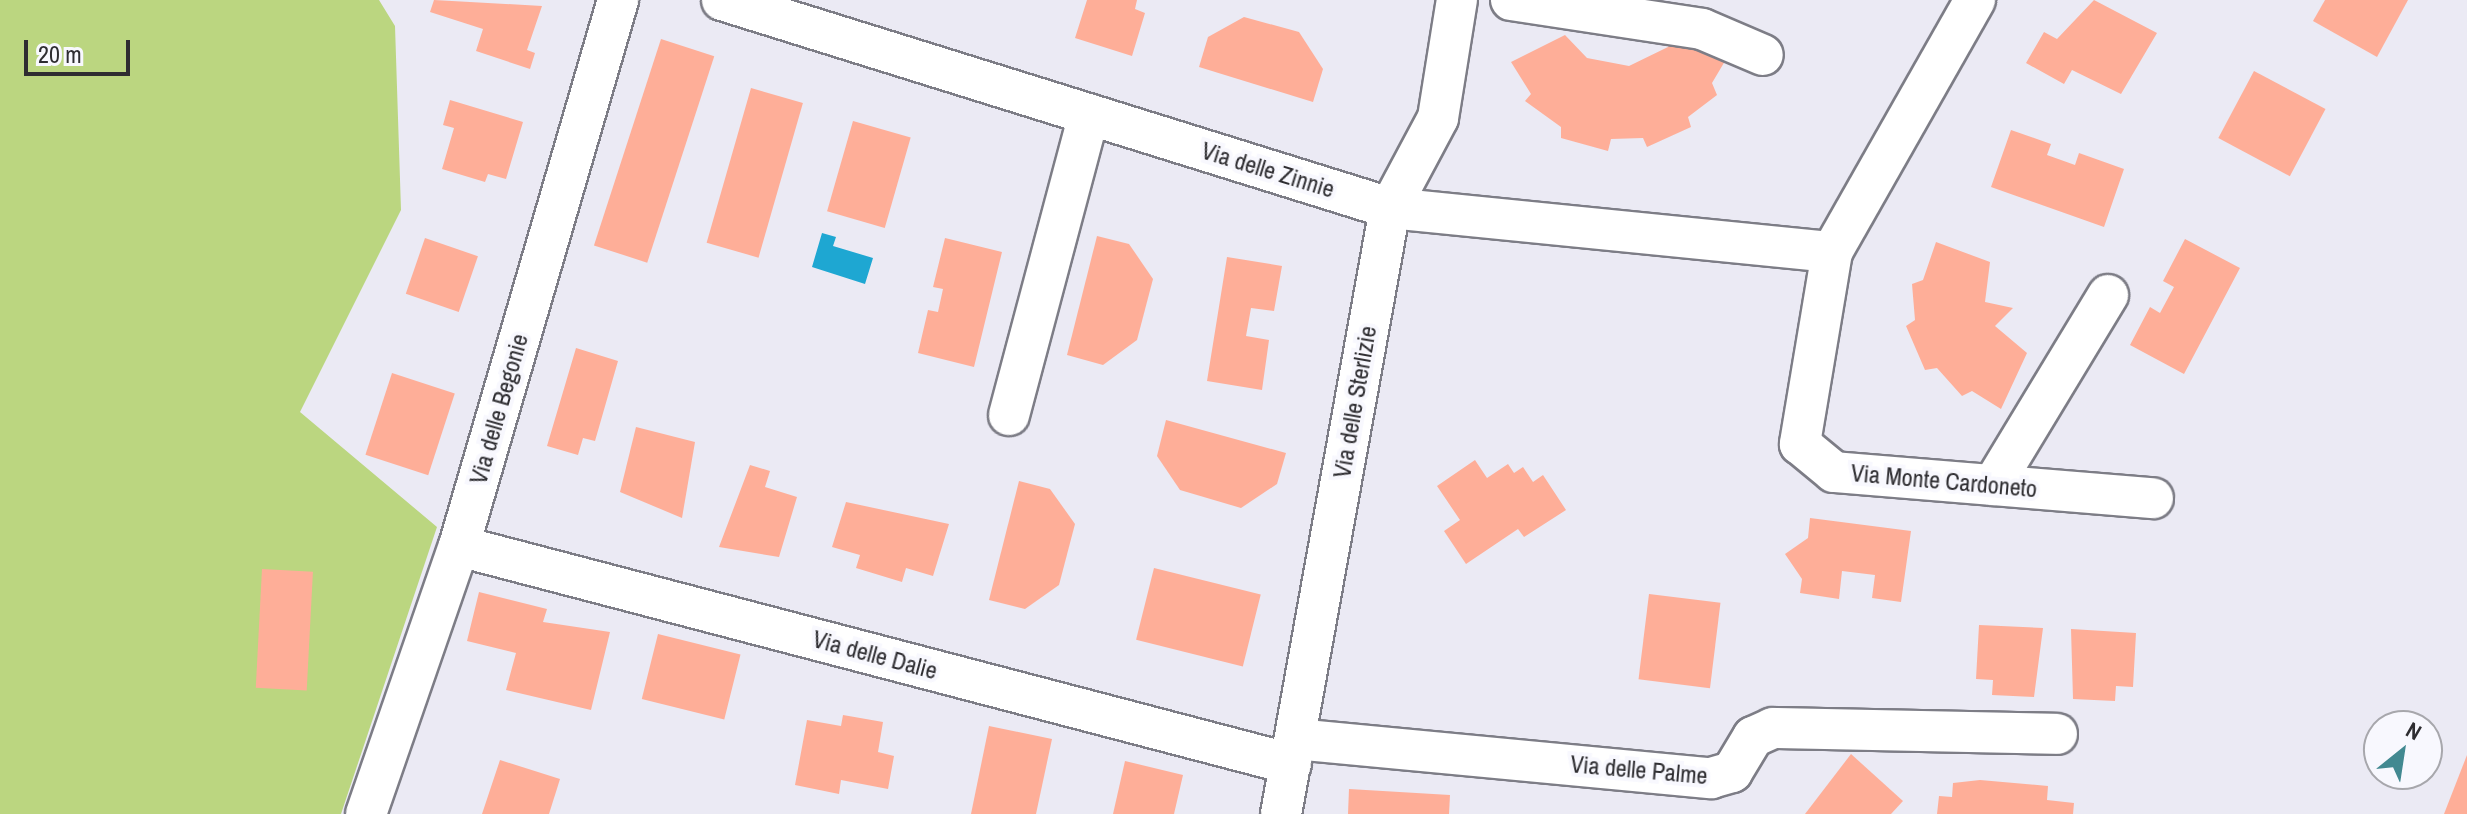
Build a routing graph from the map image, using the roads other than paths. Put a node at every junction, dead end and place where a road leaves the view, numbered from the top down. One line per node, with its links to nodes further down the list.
1 (618, 0): 14 (street, Via delle Begonie)
2 (722, 0): 7 (street, Via delle Zinnie)
3 (1457, 0): 8 (street, Via delle Sterlizie)
4 (1511, 0): 6 (street)
5 (1975, 0): 9 (street, Via Monte Cardoneto)
6 (1763, 55)
7 (1089, 114): 8 (street, Via delle Zinnie); 11 (street)
8 (1390, 208): 9 (street, Via delle Zinnie); 16 (street, Via delle Sterlizie)
9 (1832, 252): 12 (street, Via Monte Cardoneto)
10 (2108, 295): 12 (street)
11 (1009, 415)
12 (1993, 485): 13 (street, Via Monte Cardoneto)
13 (2153, 498)
14 (459, 546): 16 (street, Via delle Dalie); 17 (street, Via delle Begonie)
15 (2057, 734): 16 (street, Via delle Palme)
16 (1293, 751): 18 (street, Via delle Sterlizie)
17 (366, 814)
18 (1281, 814)

